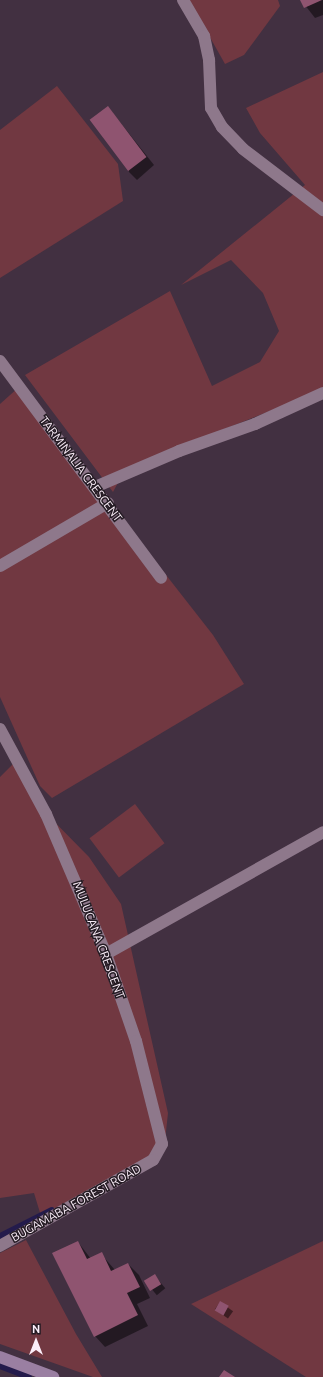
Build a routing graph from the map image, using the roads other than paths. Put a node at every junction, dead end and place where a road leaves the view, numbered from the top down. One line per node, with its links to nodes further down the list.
1 (183, 0): 2 (street)
2 (323, 210)
3 (0, 360): 5 (street, TARMINALIA CRESCENT)
4 (323, 393): 5 (street)
5 (95, 487): 6 (street, TARMINALIA CRESCENT)
6 (108, 503): 7 (street); 8 (street, TARMINALIA CRESCENT)
7 (0, 566)
8 (161, 578)
9 (0, 729): 11 (street, MULUCANA CRESCENT)
10 (323, 832): 11 (street)
11 (106, 954): 12 (street, MULUCANA CRESCENT)
12 (153, 1160): 13 (street, BUGAMABA FOREST ROAD)
13 (0, 1246)
14 (4, 1358): 15 (street)
15 (53, 1377)

